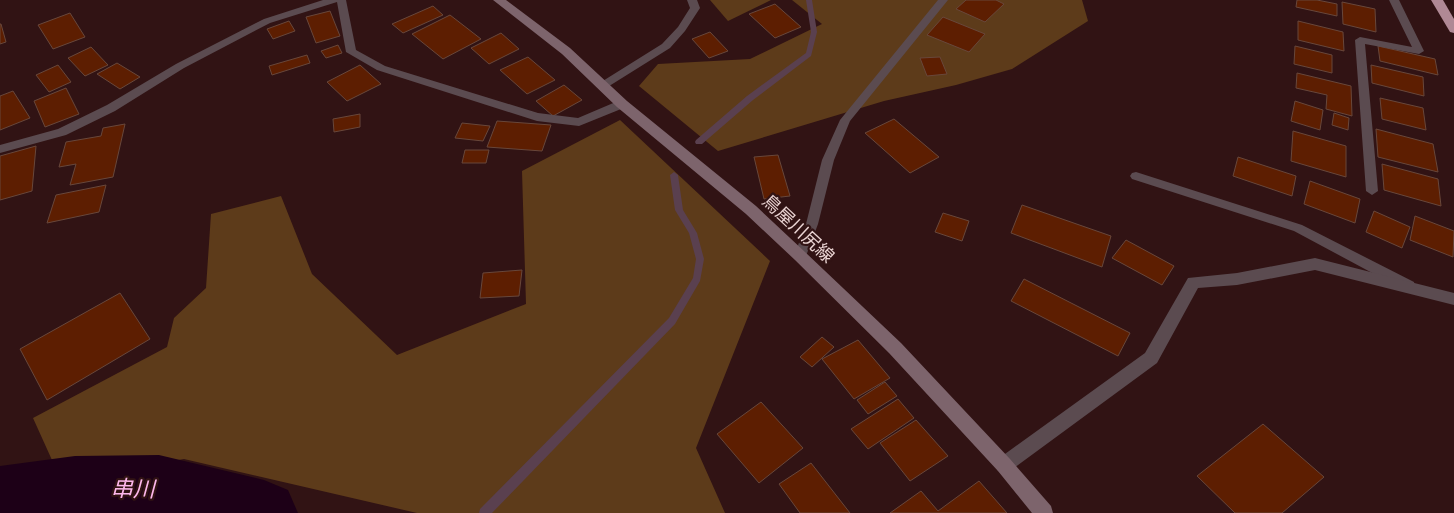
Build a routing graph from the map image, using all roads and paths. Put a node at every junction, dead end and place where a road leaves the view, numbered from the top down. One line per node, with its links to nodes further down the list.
1 (333, 0): 11 (lane)
2 (341, 0): 10 (lane)
3 (499, 0): 9 (main road, 鳥屋川尻線)
4 (692, 0): 9 (lane)
5 (943, 0): 14 (lane)
6 (1394, 0): 13 (lane)
7 (1437, 0): 8 (highway)
8 (1454, 30)
9 (602, 86): 10 (main road, 鳥屋川尻線)
10 (622, 104): 14 (main road, 鳥屋川尻線)
11 (0, 149)
12 (1136, 176): 15 (lane)
13 (1372, 191)
14 (800, 256): 17 (main road, 鳥屋川尻線)
15 (1413, 288): 16 (street); 17 (street)
16 (1454, 299)
17 (1004, 465): 18 (main road, 鳥屋川尻線)
18 (1044, 513)

